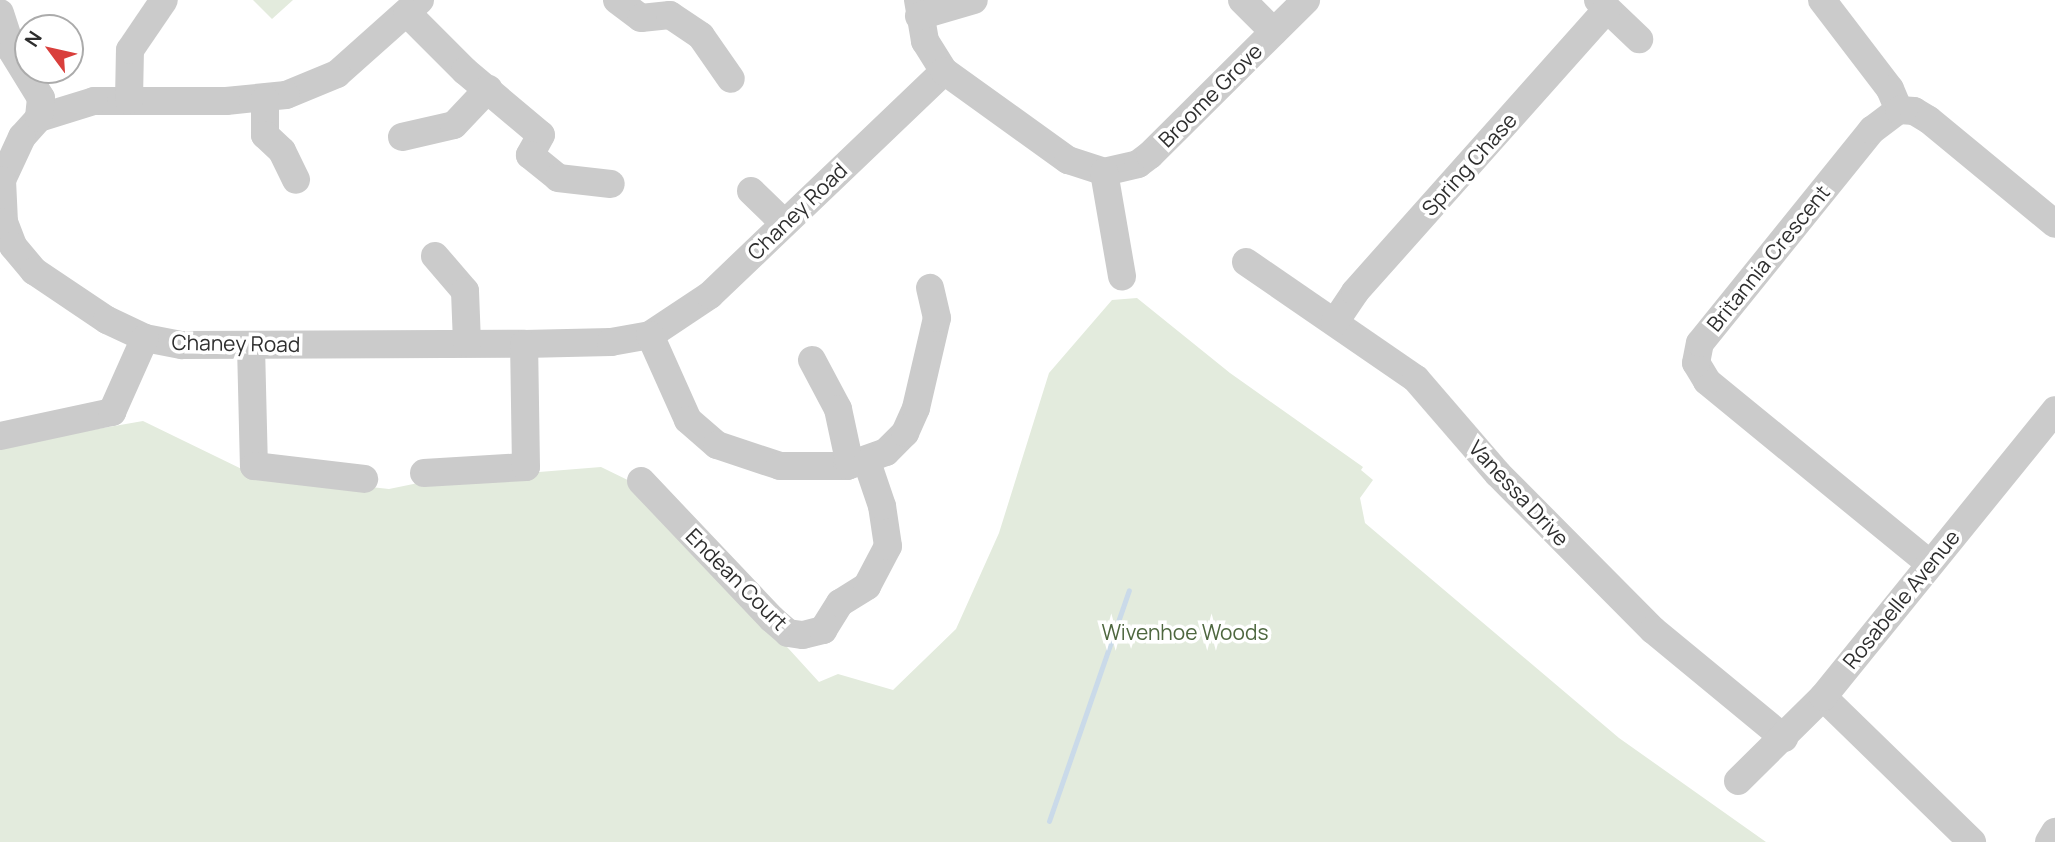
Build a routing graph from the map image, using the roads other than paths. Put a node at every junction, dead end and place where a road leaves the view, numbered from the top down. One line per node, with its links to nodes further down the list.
1 (1, 0): 11 (street)
2 (164, 0): 18 (street)
3 (617, 0): 15 (street)
4 (974, 0): 10 (street)
5 (1241, 0): 12 (street)
6 (1306, 0): 12 (street, Broome Grove)
7 (1822, 0): 19 (street)
8 (1602, 5): 13 (street, Spring Chase); 33 (street, Spring Chase)
9 (413, 6): 16 (street); 17 (street)
10 (919, 8): 14 (street)
11 (0, 13): 20 (street)
12 (1274, 32): 22 (street, Broome Grove)
13 (1639, 39)
14 (944, 71): 22 (street); 26 (street, Chaney Road)
15 (731, 79)
16 (488, 89): 21 (street); 24 (street)
17 (265, 99): 18 (street); 23 (street)
18 (129, 100): 20 (street)
19 (1899, 110): 27 (street); 46 (street, Britannia Crescent)
20 (39, 118): 28 (street, Chaney Road)
21 (402, 137)
22 (1104, 172): 31 (street)
23 (296, 180)
24 (611, 184)
25 (751, 191): 26 (street)
26 (784, 223): 34 (street, Chaney Road)
27 (2055, 224)
28 (6, 250): 35 (street, Chaney Road)
29 (435, 256): 36 (street)
30 (1246, 262): 33 (street, Vanessa Drive)
31 (1122, 276)
32 (930, 288): 42 (street)
33 (1335, 322): 48 (street, Vanessa Drive)
34 (650, 335): 37 (street, Chaney Road); 42 (street)
35 (145, 338): 38 (street, Chaney Road); 41 (street)
36 (467, 343): 37 (street, Chaney Road); 38 (street, Chaney Road)
37 (524, 344): 43 (street)
38 (251, 346): 44 (street)
39 (812, 360): 42 (street, Endean Court)
40 (2055, 410): 46 (street, Rosabelle Avenue)
41 (0, 436)
42 (858, 464): 45 (street, Endean Court)
43 (424, 473)
44 (364, 479)
45 (641, 481)
46 (1928, 563): 47 (street, Rosabelle Avenue)
47 (1823, 697): 48 (street, Rosabelle Avenue); 51 (street)
48 (1784, 738): 49 (street, Rosabelle Avenue)
49 (1738, 781)
50 (2055, 832): 52 (street)
51 (1972, 842)
52 (2049, 842)

